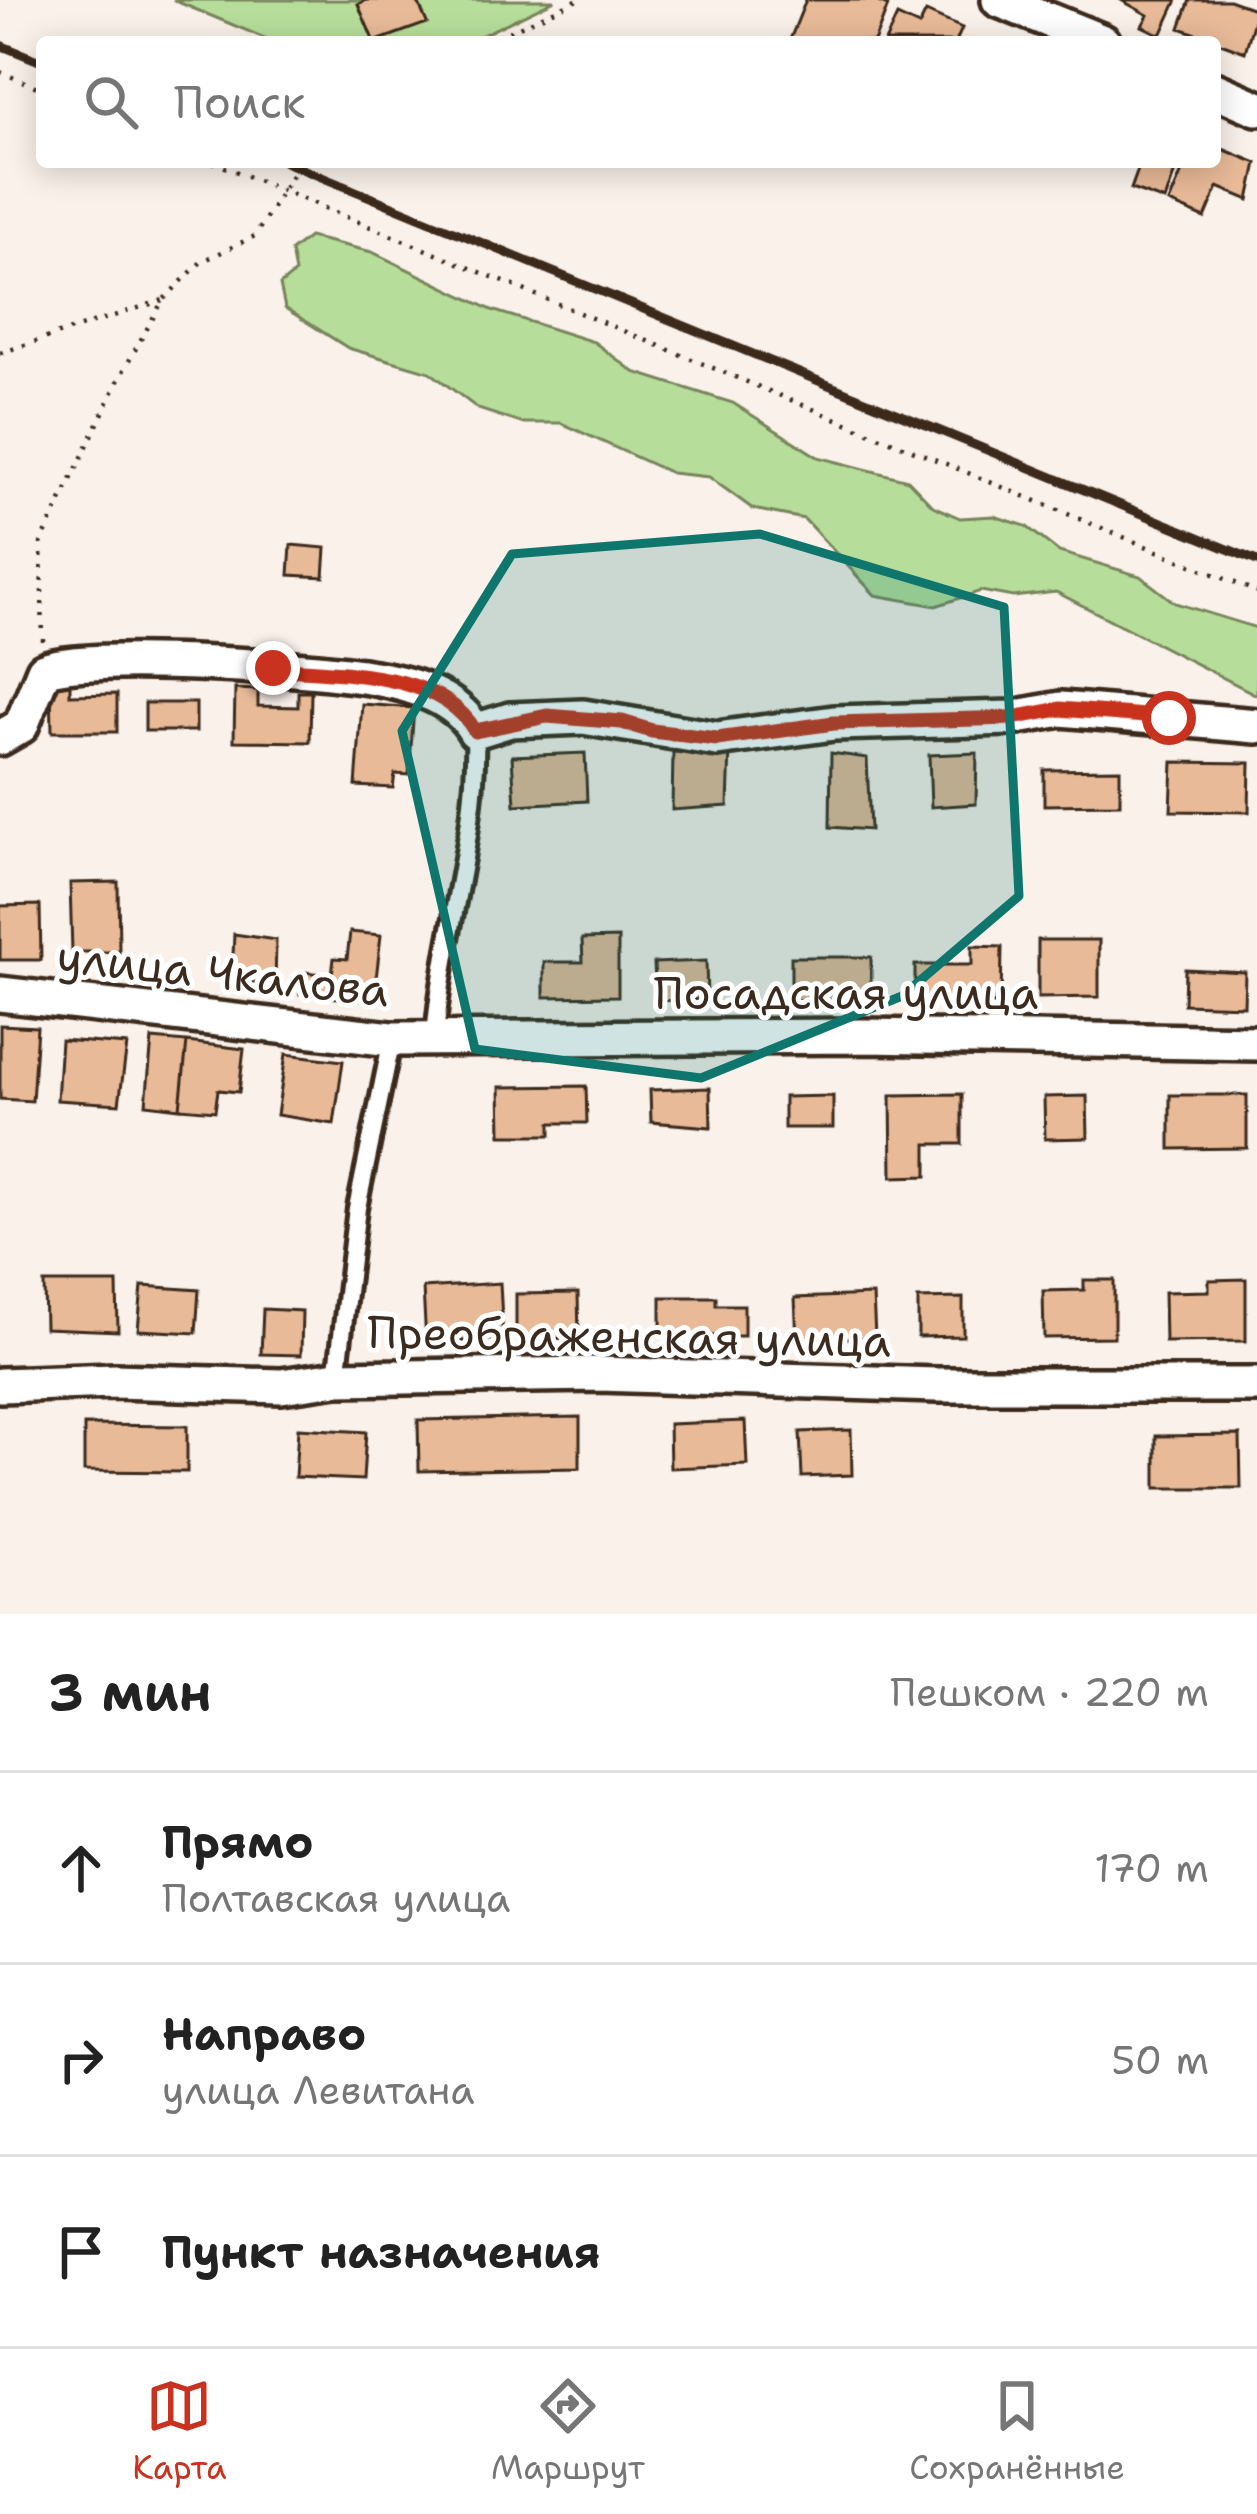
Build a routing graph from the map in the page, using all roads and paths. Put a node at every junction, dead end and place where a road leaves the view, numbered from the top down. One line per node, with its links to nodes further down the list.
1 (577, 0): 3 (path)
2 (999, 0): 4 (street)
3 (501, 36)
4 (1088, 36)
5 (0, 72): 6 (path)
6 (36, 87)
7 (1221, 93): 8 (street)
8 (1257, 108)
9 (226, 168): 11 (path)
10 (297, 168): 11 (path)
11 (284, 194): 12 (path); 14 (path)
12 (163, 300): 13 (path); 15 (path)
13 (0, 353)
14 (1257, 592)
15 (44, 670): 17 (street); 18 (street)
16 (1257, 726): 17 (street)
17 (475, 731): 21 (lane)
18 (0, 738)
19 (0, 994): 20 (street, улица Чкалова)
20 (392, 1039): 21 (street, улица Чкалова); 23 (lane)
21 (435, 1039): 22 (street, Посадская улица)
22 (1257, 1042)
23 (337, 1378): 24 (street, Преображенская улица); 25 (street, Преображенская улица)
24 (0, 1385)
25 (1257, 1385)

